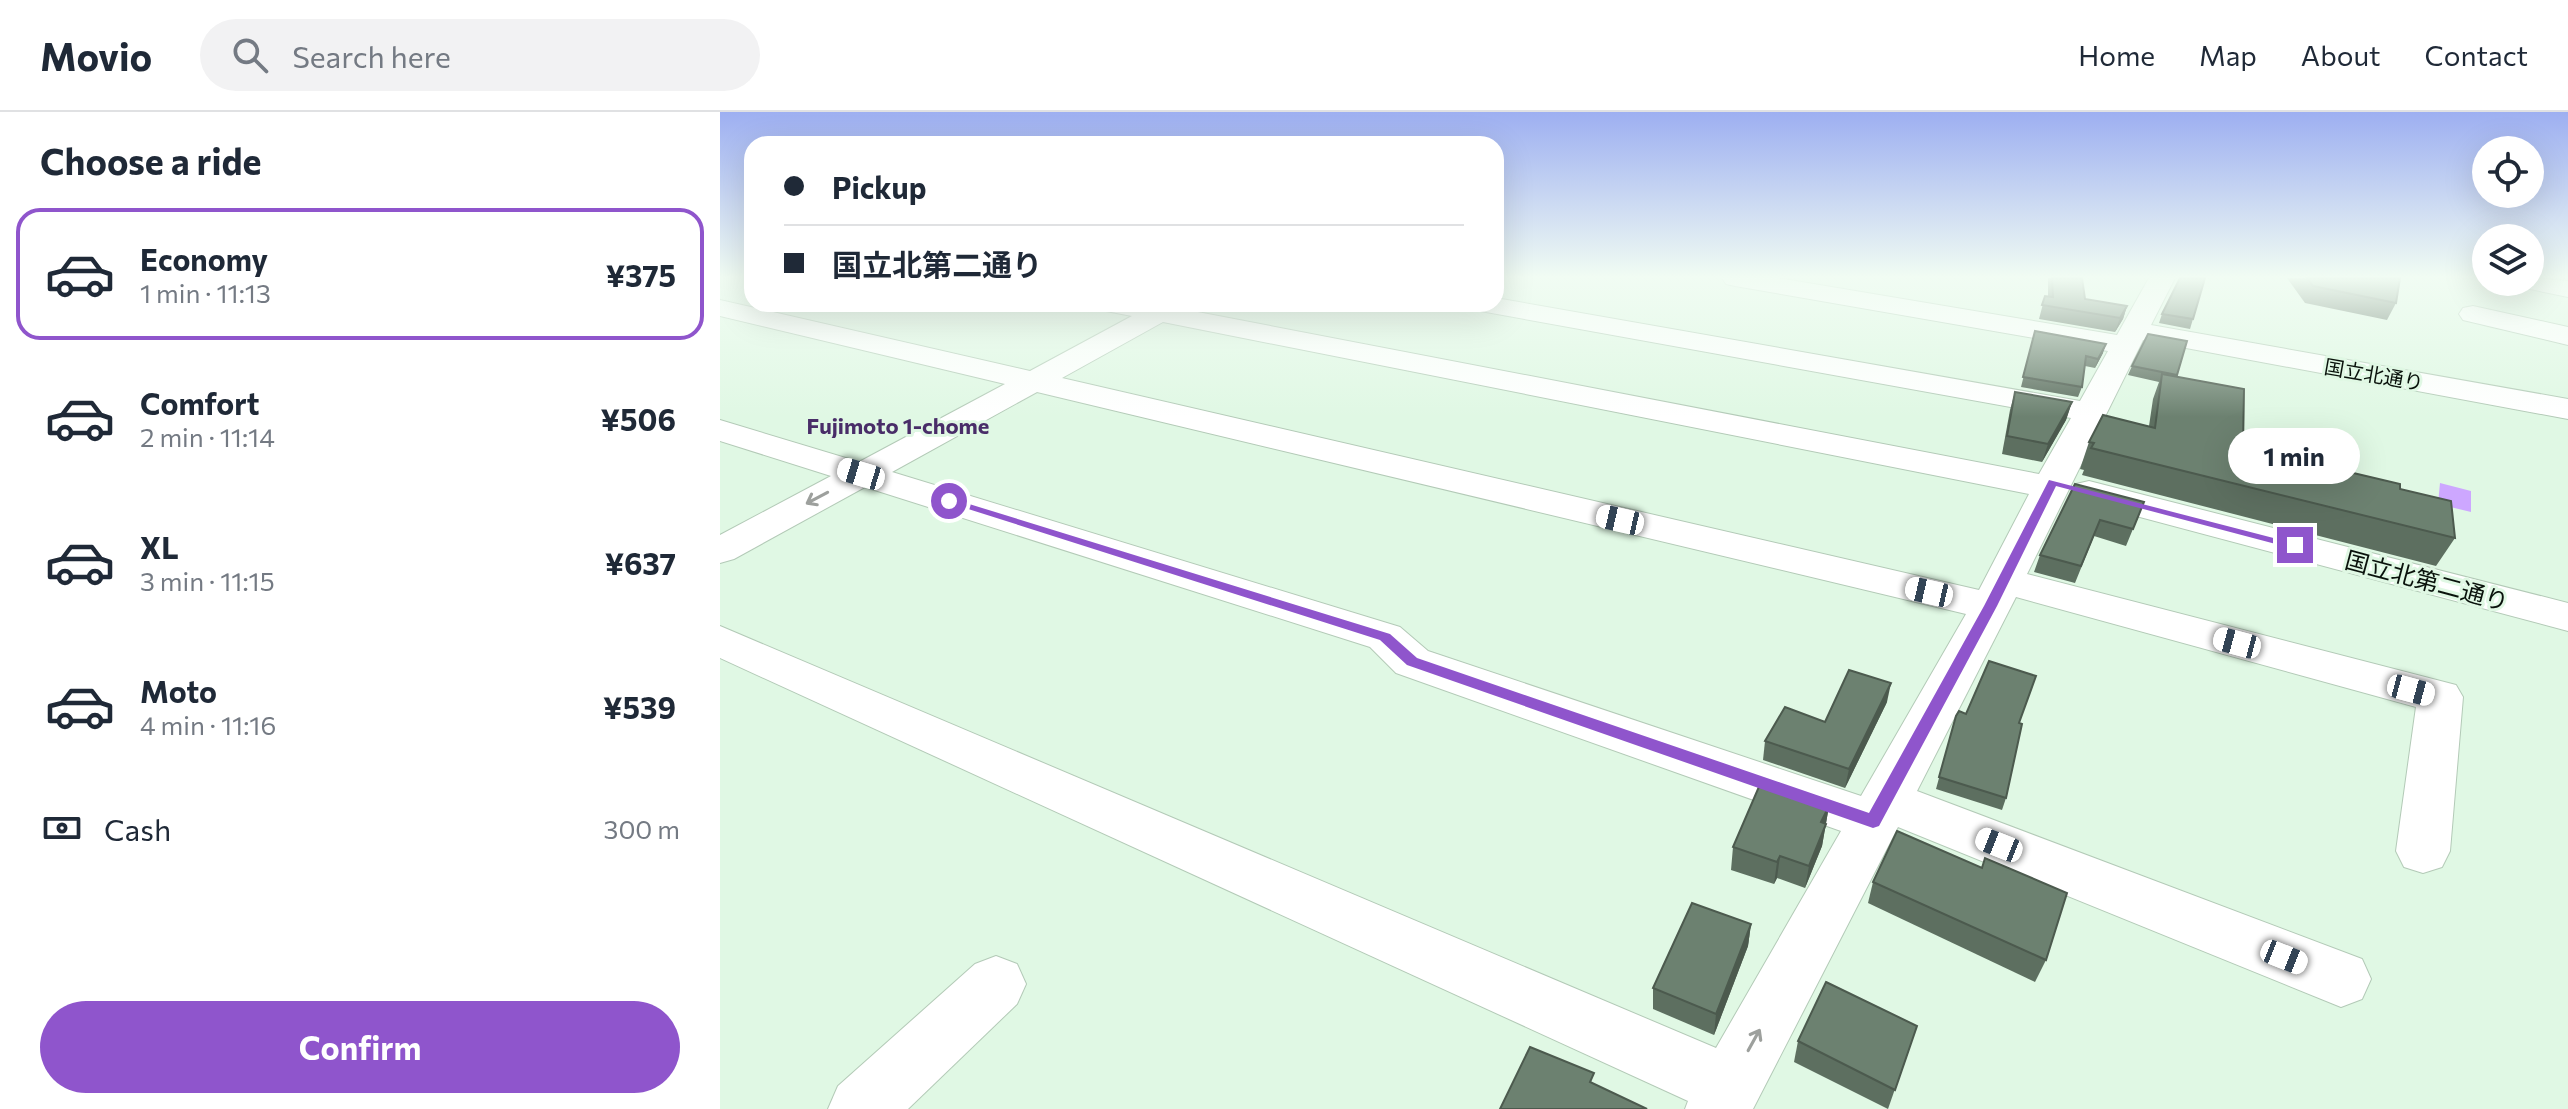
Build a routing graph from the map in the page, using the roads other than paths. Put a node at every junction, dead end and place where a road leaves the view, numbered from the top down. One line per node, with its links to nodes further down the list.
1 (789, 325): 10 (street)
2 (1138, 325): 10 (street)
3 (1245, 325): 15 (street, 国立北第二通り)
4 (1601, 325): 12 (street)
5 (2061, 325): 9 (street, 国立北通り)
6 (2136, 325): 9 (street)
7 (2518, 325): 8 (street)
8 (2568, 336)
9 (2129, 338): 11 (street, 国立北通り); 12 (street)
10 (1034, 383): 14 (street); 17 (street)
11 (2568, 409)
12 (2091, 412): 15 (street)
13 (720, 430): 14 (street)
14 (861, 474): 16 (street, one-way to 16); 20 (street)
15 (2052, 484): 17 (street); 18 (street, 国立北第二通り)
16 (720, 551)
17 (1998, 594): 20 (street); 21 (street)
18 (2568, 617)
19 (720, 641): 24 (street)
20 (1879, 811): 22 (street); 24 (street, one-way to 20)
21 (2423, 851)
22 (2341, 979)
23 (996, 984): 25 (street)
24 (1723, 1098)
25 (861, 1109)

